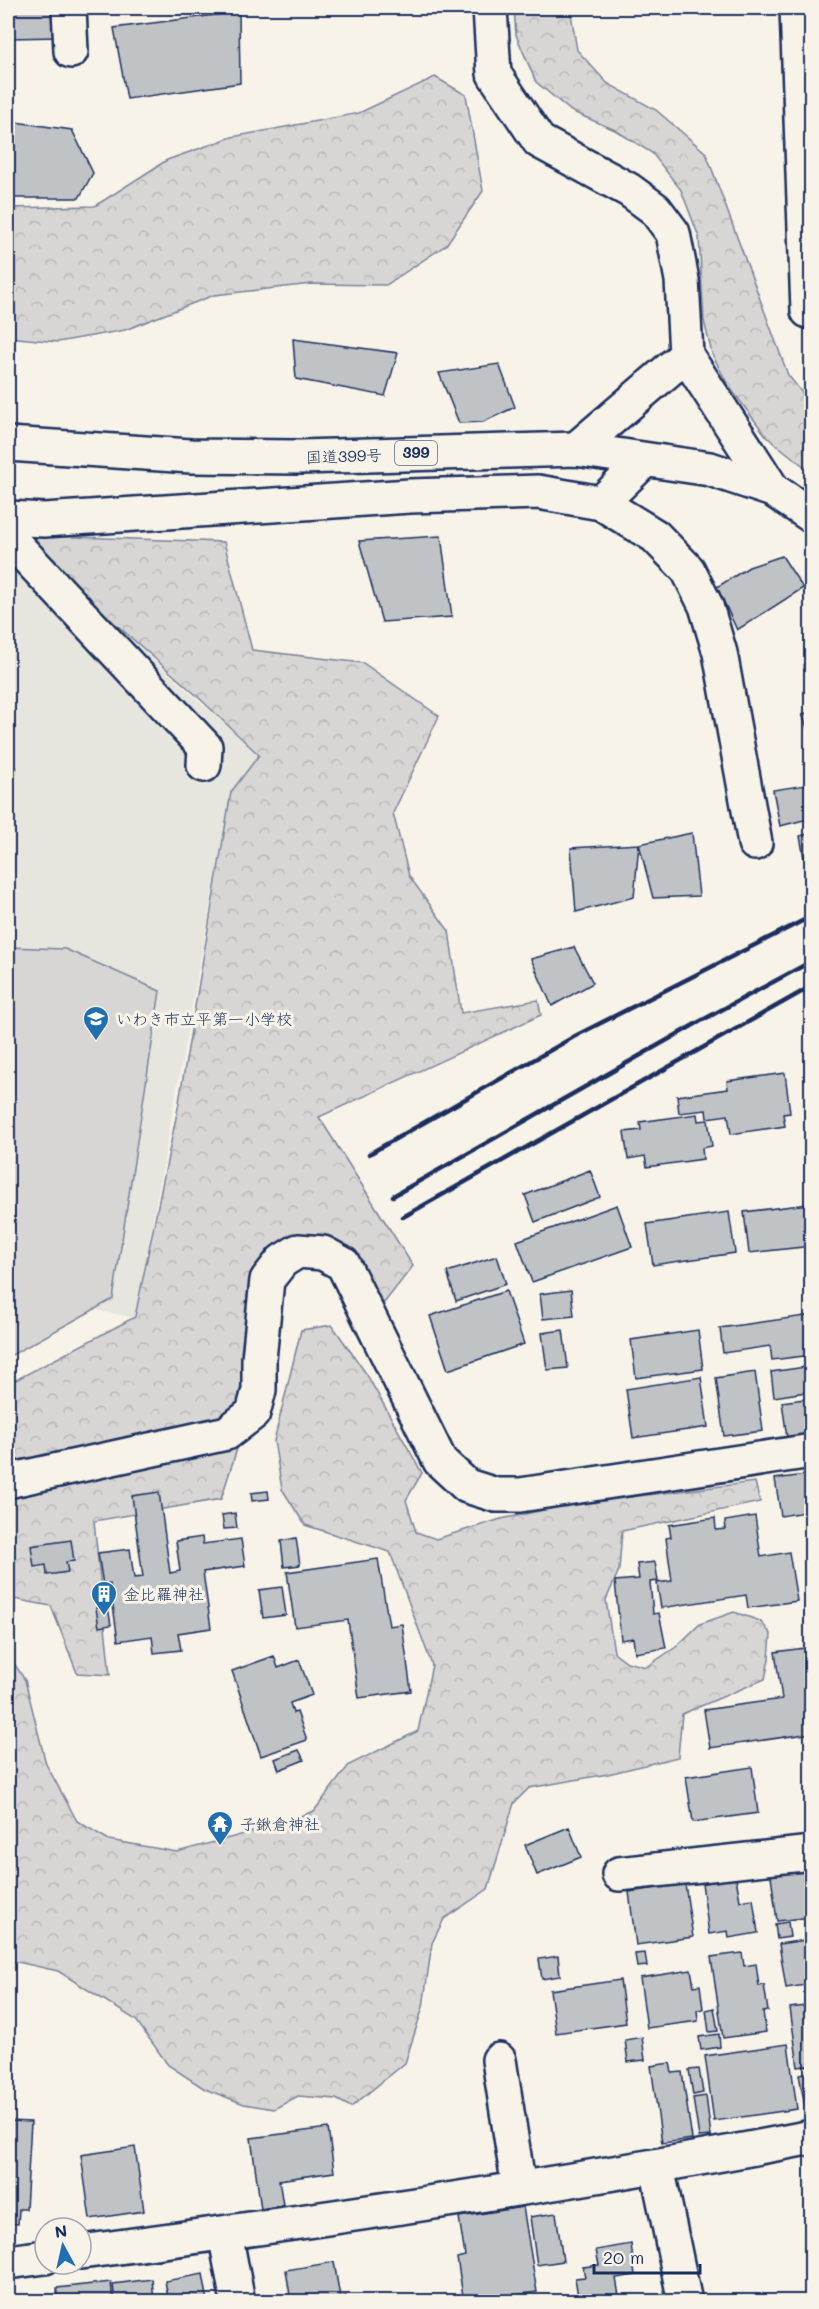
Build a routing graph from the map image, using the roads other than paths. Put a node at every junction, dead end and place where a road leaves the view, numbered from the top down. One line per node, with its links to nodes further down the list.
1 (69, 8): 4 (main road)
2 (490, 8): 6 (main road)
3 (797, 8): 5 (main road)
4 (71, 51)
5 (808, 311)
6 (686, 355): 8 (main road); 10 (main road)
7 (8, 444): 8 (main road, 国道399号 / 399)
8 (576, 449): 9 (main road, 国道399号 / 399)
9 (645, 460): 10 (main road, 国道399号 / 399); 11 (main road)
10 (773, 490): 12 (main road, 国道399号 / 399)
11 (601, 503): 13 (main road); 16 (main road)
12 (812, 516)
13 (8, 518)
14 (8, 537): 15 (main road)
15 (204, 765)
16 (755, 843)
17 (812, 1451): 18 (main road)
18 (8, 1481)
19 (812, 1853): 20 (main road)
20 (619, 1874)
21 (499, 2060): 24 (main road)
22 (812, 2137): 23 (main road)
23 (657, 2167): 24 (main road); 30 (main road)
24 (519, 2188): 25 (main road)
25 (225, 2233): 26 (main road); 29 (main road)
26 (93, 2250)
27 (33, 2259): 28 (main road)
28 (8, 2262)
29 (238, 2301)
30 (685, 2301)

